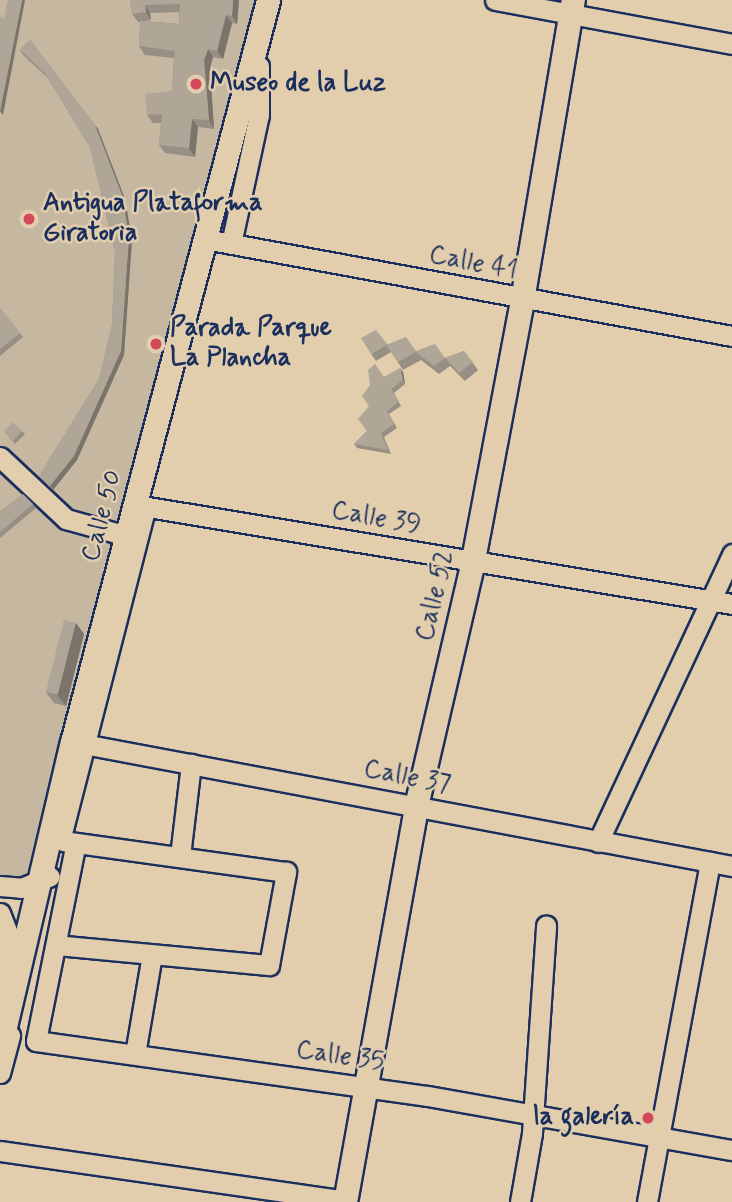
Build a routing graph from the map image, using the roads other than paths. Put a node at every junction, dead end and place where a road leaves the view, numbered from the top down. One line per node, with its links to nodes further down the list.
1 (268, 0): 6 (main road, Calle 50)
2 (274, 0): 6 (street)
3 (495, 0): 4 (street)
4 (571, 7): 5 (street); 7 (main road, Calle 52)
5 (732, 44)
6 (216, 242): 7 (street, Calle 41); 10 (main road, Calle 50)
7 (522, 300): 8 (street, Calle 41); 13 (main road, Calle 52)
8 (732, 337)
9 (0, 457): 11 (street)
10 (140, 506): 11 (main road, Calle 50); 13 (street, Calle 39); 15 (street)
11 (127, 536): 15 (main road, Calle 50)
12 (732, 554): 14 (street)
13 (472, 565): 14 (street, Calle 39); 17 (main road, Calle 52)
14 (723, 603): 19 (street)
15 (78, 743): 16 (street, Calle 37); 18 (main road, Calle 50)
16 (191, 764): 17 (street, Calle 37); 20 (street)
17 (416, 806): 19 (street, Calle 37); 35 (main road, Calle 52)
18 (62, 841): 20 (street); 23 (main road, Calle 50); 28 (street, Calle 50)
19 (598, 842): 21 (street, Calle 37)
20 (180, 856): 29 (street)
21 (710, 862): 22 (street, Calle 37); 37 (street)
22 (732, 866)
23 (45, 878): 24 (street); 30 (main road, Calle 50)
24 (0, 886)
25 (0, 913): 30 (street)
26 (545, 925): 36 (street)
27 (0, 939): 31 (main road)
28 (56, 945): 29 (street); 33 (street, Calle 35)
29 (152, 955): 33 (street)
30 (23, 970): 31 (main road, Calle 50); 34 (street)
31 (10, 1011): 32 (main road, Calle 50)
32 (1, 1040)
33 (135, 1054): 35 (street, Calle 35)
34 (0, 1073)
35 (366, 1086): 36 (street, Calle 35); 40 (main road, Calle 52)
36 (531, 1113): 37 (street, Calle 35); 41 (street)
37 (659, 1136): 38 (street, Calle 35); 42 (street)
38 (732, 1150)
39 (0, 1151): 40 (street)
40 (345, 1201)
41 (520, 1202)
42 (647, 1202)

